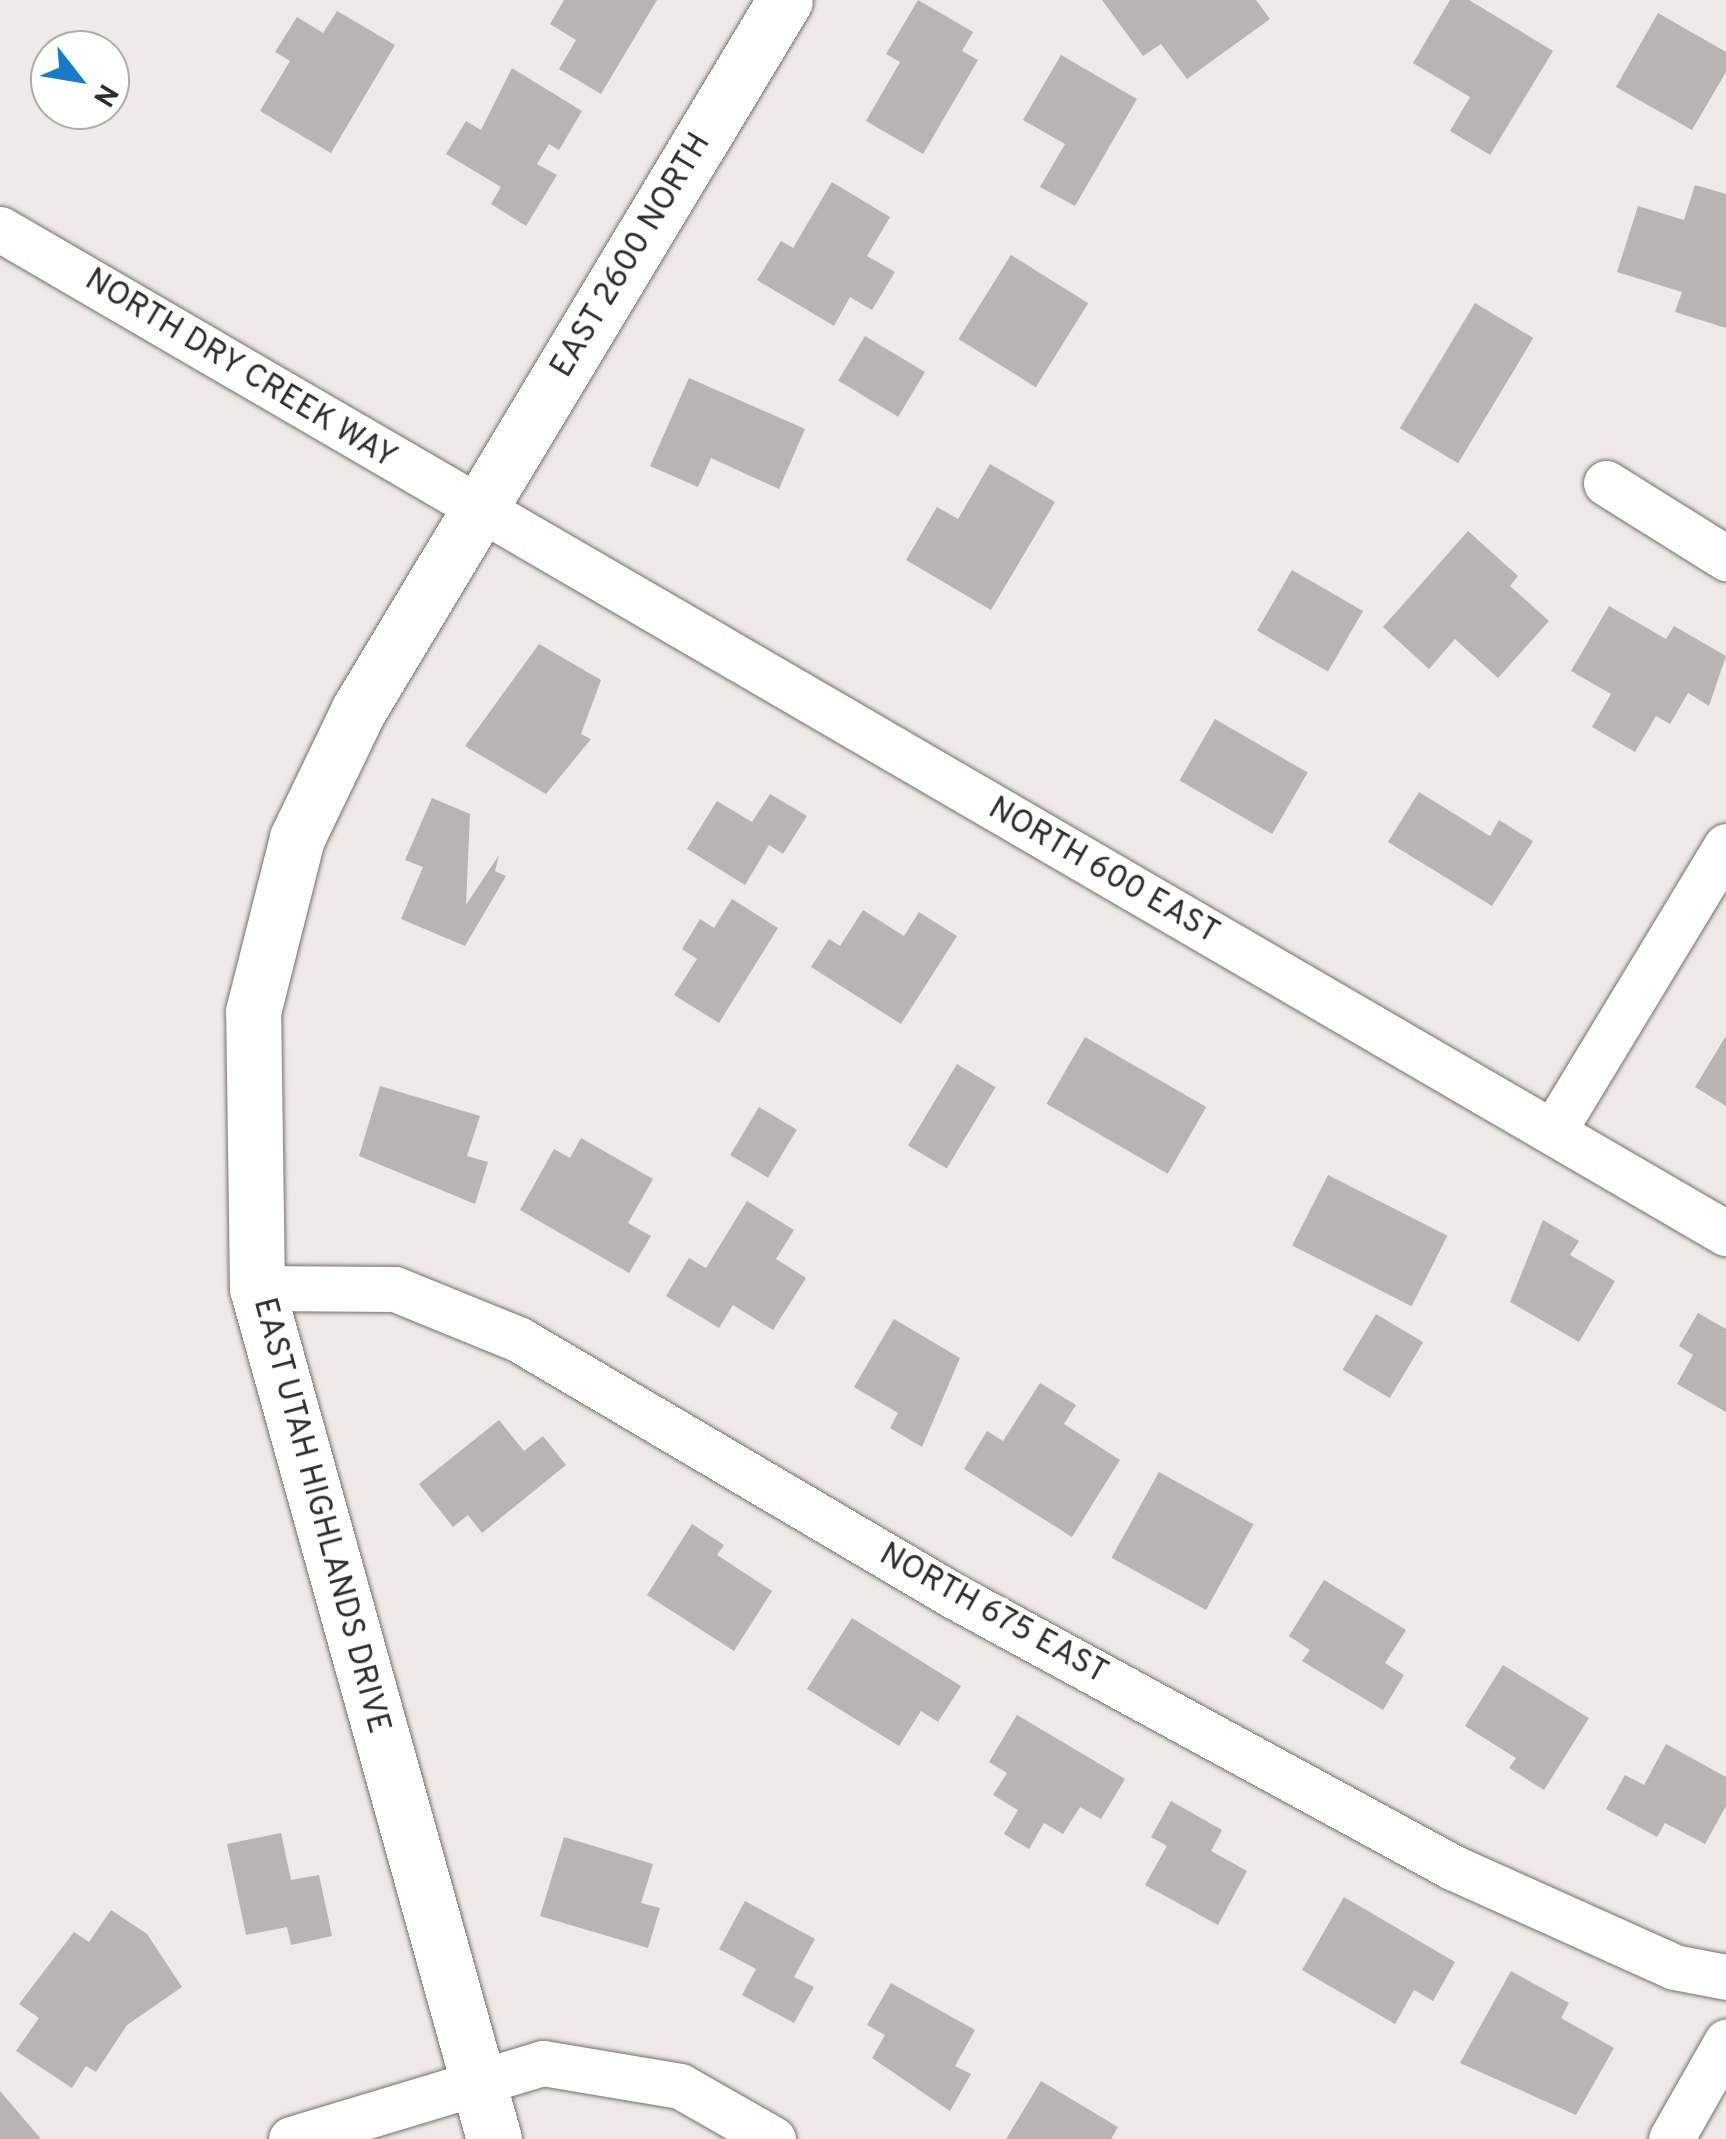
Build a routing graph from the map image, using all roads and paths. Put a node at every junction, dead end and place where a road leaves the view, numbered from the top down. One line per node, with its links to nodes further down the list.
1 (785, 0): 4 (street, EAST 2600 NORTH)
2 (0, 229): 4 (street, NORTH DRY CREEK WAY)
3 (1606, 484): 5 (street)
4 (479, 512): 7 (street, NORTH 600 EAST); 9 (street, EAST UTAH HIGHLANDS DRIVE)
5 (1726, 558)
6 (1726, 846): 7 (street)
7 (1554, 1130): 8 (street, NORTH 600 EAST)
8 (1726, 1234)
9 (257, 1288): 10 (street, NORTH 675 EAST); 12 (street, EAST UTAH HIGHLANDS DRIVE)
10 (1726, 1977)
11 (1726, 2042): 16 (street)
12 (477, 2080): 13 (street); 14 (street, EAST UTAH HIGHLANDS DRIVE); 15 (street)
13 (291, 2139)
14 (494, 2139)
15 (772, 2139)
16 (1671, 2139)

